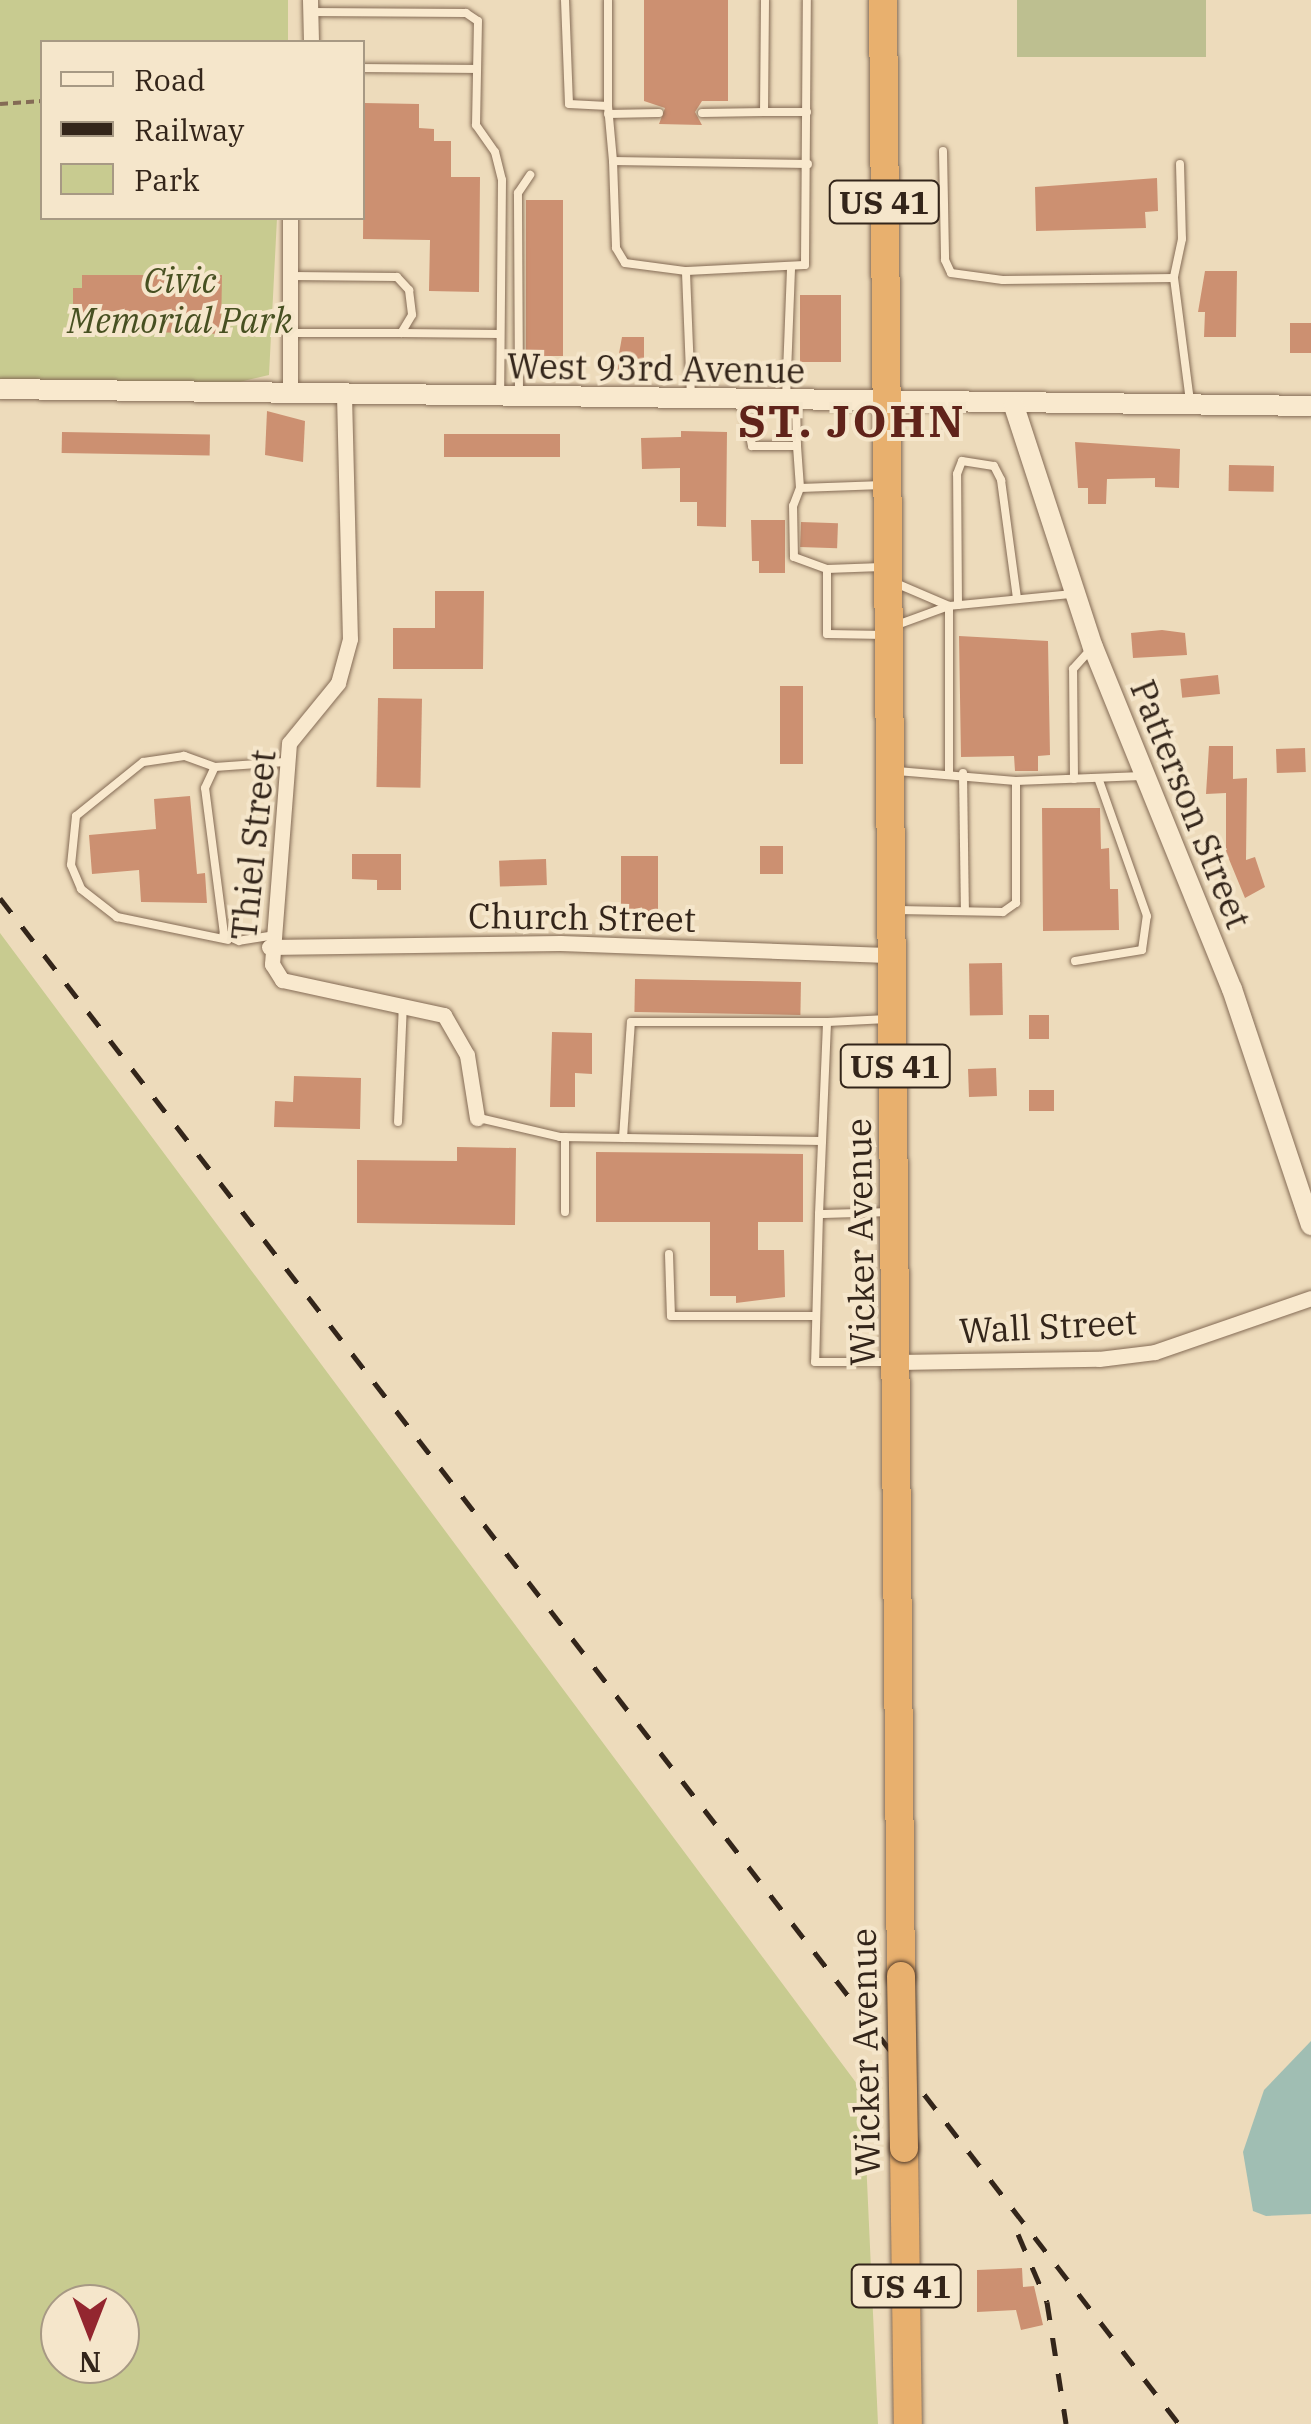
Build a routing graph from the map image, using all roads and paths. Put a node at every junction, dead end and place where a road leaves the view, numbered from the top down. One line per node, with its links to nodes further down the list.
1 (566, 0): 12 (lane)
2 (608, 0): 12 (lane)
3 (765, 0): 14 (lane)
4 (807, 0): 15 (lane)
5 (882, 0): 37 (highway, Wicker Avenue / US 41)
6 (310, 6): 7 (street); 9 (lane)
7 (311, 40)
8 (365, 68): 9 (lane)
9 (477, 69): 29 (lane)
10 (40, 101): 11 (path)
11 (0, 104)
12 (608, 110): 16 (lane); 18 (lane)
13 (702, 112): 14 (lane)
14 (764, 112): 15 (lane)
15 (807, 112): 19 (lane)
16 (659, 113)
17 (943, 151): 26 (lane)
18 (614, 161): 19 (lane); 24 (lane)
19 (808, 164): 23 (lane)
20 (1180, 164): 26 (lane)
21 (530, 176): 33 (lane)
22 (290, 220): 25 (street)
23 (791, 266): 24 (lane); 36 (lane)
24 (686, 271): 34 (lane)
25 (291, 276): 27 (street); 28 (lane)
26 (1174, 278): 39 (lane)
27 (290, 333): 28 (lane); 31 (street)
28 (400, 333): 29 (lane)
29 (500, 334): 33 (lane)
30 (0, 389): 31 (street, West 93rd Avenue)
31 (290, 393): 32 (street, West 93rd Avenue)
32 (344, 395): 33 (street, West 93rd Avenue); 51 (street, Thiel Street)
33 (510, 398): 34 (street, West 93rd Avenue)
34 (690, 402): 35 (street, West 93rd Avenue)
35 (742, 402): 36 (street, West 93rd Avenue); 41 (lane)
36 (791, 403): 37 (street, West 93rd Avenue); 41 (lane)
37 (886, 404): 38 (street, West 93rd Avenue); 42 (highway, Wicker Avenue / US 41)
38 (1014, 406): 39 (street, West 93rd Avenue); 46 (street, Patterson Street)
39 (1191, 406): 40 (street, West 93rd Avenue)
40 (1311, 406)
41 (797, 446): 43 (lane)
42 (887, 485): 43 (lane); 45 (highway, Wicker Avenue / US 41)
43 (800, 488): 44 (lane)
44 (827, 569): 45 (lane); 49 (lane)
45 (889, 573): 48 (lane); 49 (highway, Wicker Avenue / US 41)
46 (1074, 594): 47 (lane); 50 (street, Patterson Street)
47 (1017, 599): 48 (lane); 48 (lane)
48 (954, 605): 49 (lane); 54 (lane)
49 (890, 631): 53 (highway, Wicker Avenue / US 41)
50 (1093, 647): 56 (street, Patterson Street); 58 (lane)
51 (285, 762): 52 (lane); 63 (street, Thiel Street)
52 (215, 767): 62 (lane); 62 (lane)
53 (892, 770): 54 (lane); 60 (highway, Wicker Avenue / US 41)
54 (949, 772): 55 (lane)
55 (964, 773): 59 (lane); 61 (lane)
56 (1142, 776): 57 (lane); 77 (street, Patterson Street)
57 (1098, 778): 58 (lane); 65 (lane)
58 (1074, 779): 59 (lane)
59 (1016, 781): 61 (lane)
60 (894, 910): 61 (lane); 64 (highway, Wicker Avenue / US 41)
61 (965, 911)
62 (228, 940): 63 (lane)
63 (269, 941): 64 (street, Church Street); 66 (street, Thiel Street)
64 (894, 955): 67 (highway, Wicker Avenue / US 41)
65 (1075, 961)
66 (402, 1005): 69 (street, Thiel Street); 70 (lane)
67 (895, 1018): 68 (lane); 75 (highway, Wicker Avenue / US 41)
68 (827, 1022): 72 (lane); 73 (lane)
69 (477, 1118): 71 (lane)
70 (398, 1122)
71 (565, 1137): 72 (lane); 74 (lane)
72 (623, 1138): 73 (lane)
73 (822, 1141): 76 (lane)
74 (565, 1212)
75 (897, 1212): 76 (lane); 81 (highway, Wicker Avenue / US 41)
76 (819, 1214): 80 (lane)
77 (1311, 1226)
78 (668, 1254): 80 (lane)
79 (1311, 1298): 81 (street, Wall Street)
80 (816, 1316): 81 (lane)
81 (898, 1362): 82 (highway, Wicker Avenue / US 41, bridge)
82 (908, 2424)

